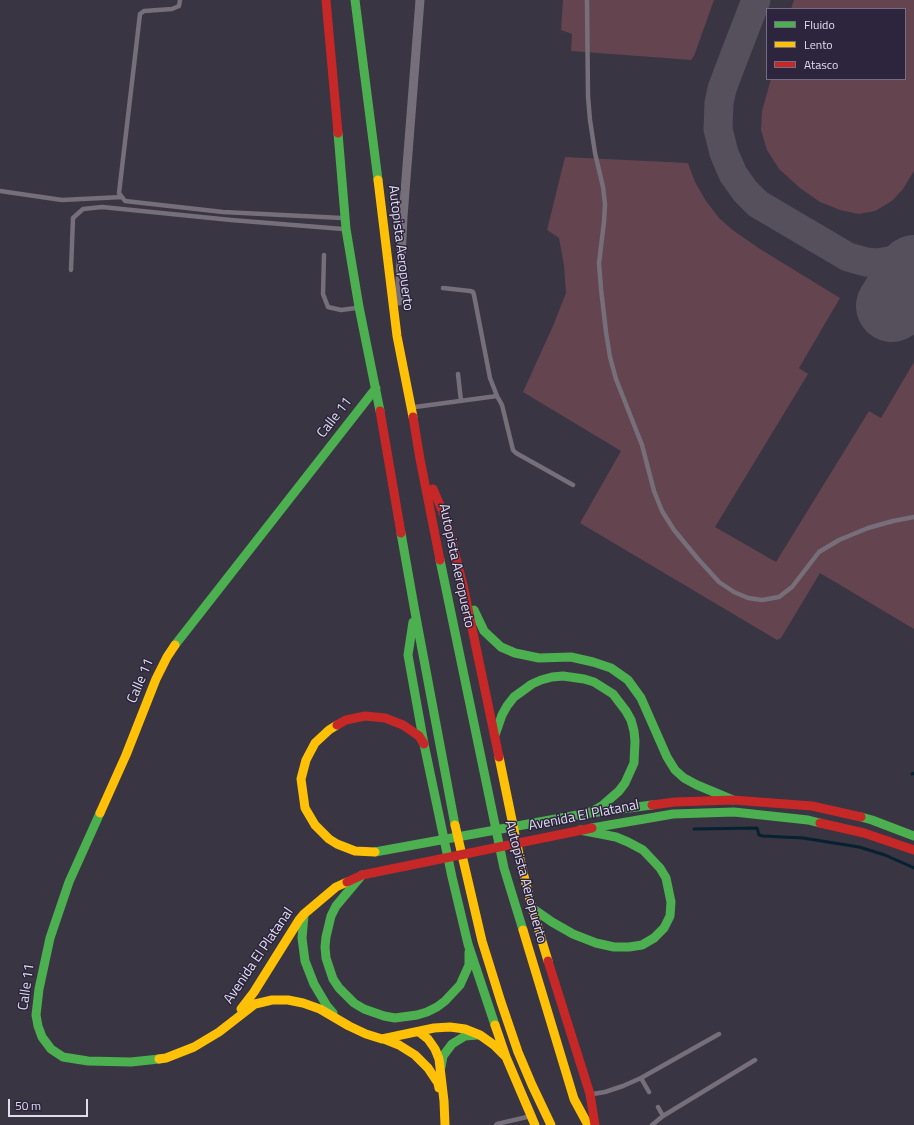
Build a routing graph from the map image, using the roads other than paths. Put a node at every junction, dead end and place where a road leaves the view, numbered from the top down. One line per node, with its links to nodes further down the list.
1 (180, 0): 7 (lane)
2 (326, 0): 8 (main road)
3 (355, 0): 14 (main road, Autopista Aeropuerto)
4 (420, 0): 14 (street)
5 (587, 0): 22 (lane)
6 (0, 191): 7 (lane)
7 (122, 197): 8 (lane)
8 (345, 218): 9 (main road)
9 (346, 229): 11 (lane); 13 (main road)
10 (324, 254): 13 (lane)
11 (71, 270)
12 (443, 288): 17 (lane)
13 (359, 307): 16 (main road)
14 (397, 336): 19 (main road, Autopista Aeropuerto)
15 (458, 374): 18 (lane)
16 (376, 388): 24 (main road); 41 (main road, Calle 11)
17 (497, 396): 18 (lane); 21 (lane)
18 (461, 401): 19 (lane)
19 (411, 407): 20 (main road, Autopista Aeropuerto)
20 (420, 459): 23 (main road); 57 (main road, Autopista Aeropuerto)
21 (573, 485)
22 (914, 517)
23 (462, 585): 26 (main road); 27 (main road)
24 (415, 612): 25 (main road); 56 (main road)
25 (424, 744): 28 (main road, Avenida El Platanal); 35 (main road)
26 (496, 746): 28 (main road); 33 (main road)
27 (733, 800): 28 (main road, Avenida El Platanal); 30 (main road, Avenida El Platanal)
28 (583, 814)
29 (580, 830): 31 (main road, Avenida El Platanal); 32 (main road, Avenida El Platanal); 33 (main road)
30 (914, 836)
31 (914, 850)
32 (362, 875): 34 (main road, Avenida El Platanal); 35 (main road)
33 (532, 908): 48 (main road)
34 (304, 914): 36 (main road); 37 (main road, Avenida El Platanal)
35 (468, 944): 43 (main road)
36 (340, 1020): 37 (main road, Avenida El Platanal); 42 (main road, Avenida El Platanal)
37 (231, 1022): 41 (main road, Avenida El Platanal)
38 (419, 1032): 40 (main road, Avenida El Platanal); 42 (main road, Avenida El Platanal); 45 (main road)
39 (719, 1034): 46 (lane)
40 (480, 1035): 43 (main road, Avenida El Platanal); 45 (main road)
41 (42, 1037)
42 (382, 1039): 49 (main road)
43 (506, 1057): 51 (main road)
44 (755, 1060): 52 (lane)
45 (440, 1071): 49 (main road)
46 (641, 1078): 47 (lane); 48 (lane)
47 (649, 1092)
48 (590, 1094): 58 (main road)
49 (444, 1101): 53 (main road)
50 (658, 1107): 52 (lane)
51 (531, 1116): 54 (lane); 55 (main road)
52 (663, 1116): 59 (lane)
53 (445, 1125)
54 (495, 1125)
55 (535, 1125)
56 (551, 1125)
57 (588, 1125)
58 (595, 1125)
59 (652, 1125)

